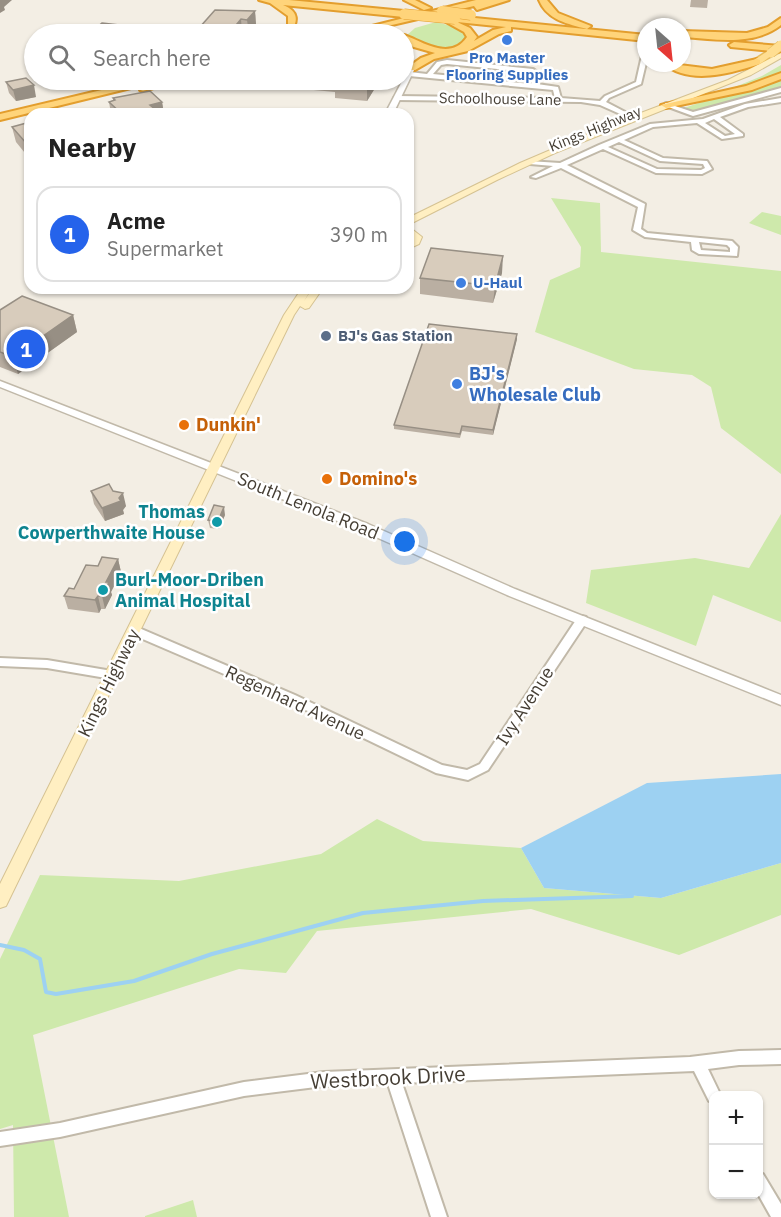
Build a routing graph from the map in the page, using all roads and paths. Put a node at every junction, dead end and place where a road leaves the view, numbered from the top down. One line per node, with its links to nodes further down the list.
1 (253, 0): 14 (highway)
2 (263, 0): 11 (highway, bridge)
3 (339, 0): 11 (highway)
4 (360, 0): 5 (highway)
5 (367, 0)
6 (408, 0): 11 (highway)
7 (465, 0): 11 (highway)
8 (488, 0): 11 (highway)
9 (505, 0): 12 (highway)
10 (543, 0): 18 (highway)
11 (426, 11): 12 (highway, bridge); 15 (highway)
12 (448, 17): 16 (highway); 17 (highway); 18 (highway, bridge); 19 (highway); 25 (highway)
13 (781, 21): 20 (highway)
14 (291, 24)
15 (380, 24)
16 (412, 24)
17 (414, 26)
18 (590, 27): 22 (highway)
19 (566, 31): 23 (highway); 28 (highway)
20 (691, 34)
21 (691, 35): 26 (highway)
22 (637, 36)
23 (637, 36)
24 (691, 42): 26 (highway)
25 (414, 46)
26 (781, 46): 30 (main road, Kings Highway, bridge)
27 (414, 49): 28 (highway)
28 (454, 52): 31 (highway)
29 (781, 55): 46 (main road, Kings Highway)
30 (757, 62): 32 (highway); 51 (main road, Kings Highway)
31 (414, 68)
32 (691, 71)
33 (414, 72): 35 (street)
34 (641, 72): 45 (street)
35 (429, 75): 37 (street); 37 (street)
36 (781, 76): 46 (highway)
37 (534, 85): 43 (street)
38 (112, 90): 47 (highway)
39 (134, 90): 48 (highway)
40 (401, 90): 42 (street)
41 (781, 90): 46 (street)
42 (397, 98): 43 (street, Schoolhouse Lane); 49 (street)
43 (558, 100): 45 (street, Schoolhouse Lane)
44 (781, 100): 54 (street)
45 (602, 103): 51 (street, Schoolhouse Lane)
46 (666, 105): 59 (main road, Kings Highway)
47 (37, 108)
48 (59, 108)
49 (392, 108)
50 (24, 111): 53 (highway)
51 (627, 115): 63 (main road, Kings Highway)
52 (24, 116): 55 (highway)
53 (0, 117)
54 (715, 117): 56 (street); 56 (street)
55 (0, 122)
56 (699, 122): 57 (street)
57 (617, 139): 58 (street); 58 (street)
58 (601, 146): 61 (street)
59 (553, 152): 60 (main road, Kings Highway); 61 (street)
60 (530, 162): 61 (street); 64 (main road, Kings Highway)
61 (561, 165): 62 (street); 65 (street)
62 (534, 177)
63 (414, 211)
64 (414, 219)
65 (695, 240): 65 (street)
66 (303, 294): 68 (main road, Kings Highway)
67 (313, 294): 68 (main road, Kings Highway)
68 (281, 335): 70 (main road, Kings Highway)
69 (0, 384): 70 (street, South Lenola Road)
70 (215, 469): 71 (street, South Lenola Road); 72 (main road, Kings Highway)
71 (582, 620): 75 (street, South Lenola Road); 76 (street, Ivy Avenue)
72 (135, 631): 74 (main road, Kings Highway); 76 (street, Regenhard Avenue)
73 (0, 662): 74 (street)
74 (112, 675): 77 (main road, Kings Highway)
75 (781, 700)
76 (456, 773)
77 (0, 901)
78 (781, 1057): 79 (street, Westbrook Drive)
79 (698, 1064): 80 (street, Westbrook Drive); 81 (street)
80 (393, 1077): 82 (street, Westbrook Drive); 84 (street)
81 (712, 1091)
82 (0, 1140)
83 (763, 1186): 85 (street)
84 (439, 1217)
85 (780, 1217)

